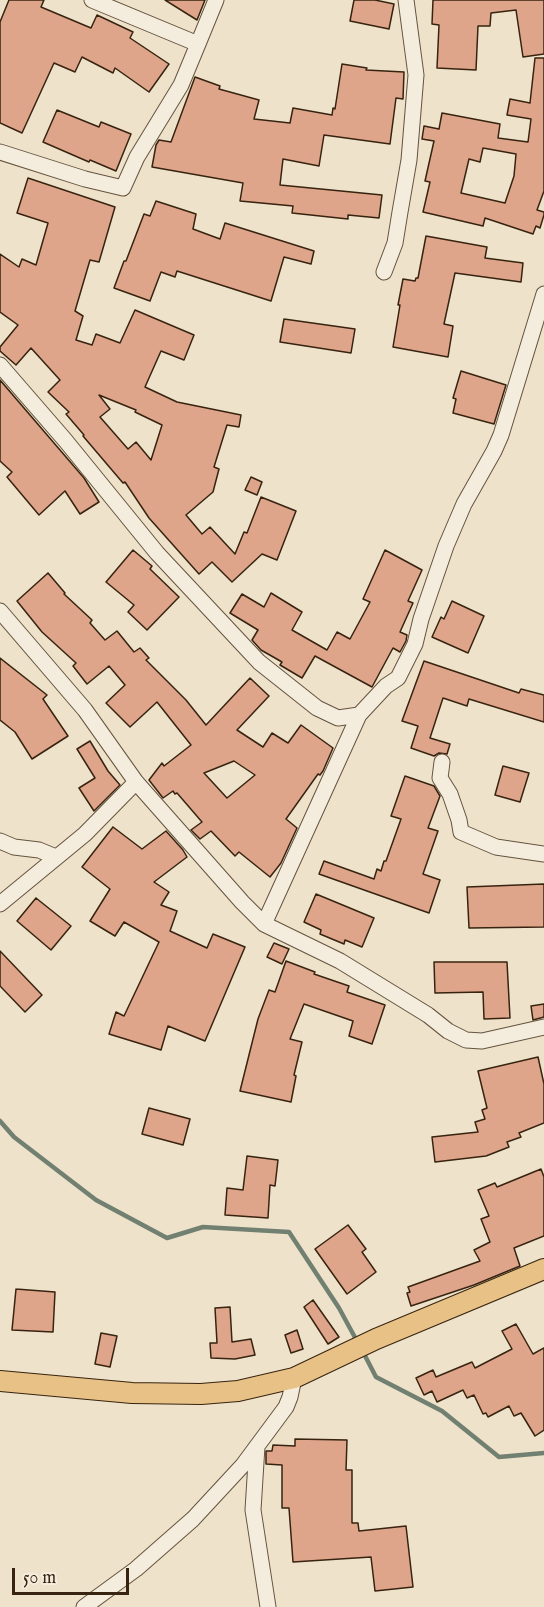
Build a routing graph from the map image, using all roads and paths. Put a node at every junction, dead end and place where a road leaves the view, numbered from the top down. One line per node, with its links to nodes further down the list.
1 (92, 0): 4 (street)
2 (216, 0): 4 (street)
3 (406, 0): 6 (street)
4 (198, 44): 5 (street)
5 (0, 152)
6 (384, 272)
7 (544, 294): 10 (street)
8 (0, 365): 10 (street)
9 (0, 611): 12 (street)
10 (359, 715): 17 (street)
11 (442, 762): 14 (street)
12 (136, 782): 15 (street); 17 (street)
13 (0, 842): 15 (street)
14 (544, 854)
15 (56, 857): 16 (street)
16 (0, 904)
17 (264, 924): 18 (street)
18 (544, 1027)
19 (544, 1269): 20 (main road)
20 (294, 1377): 21 (main road); 22 (street)
21 (0, 1381)
22 (257, 1446): 23 (street); 24 (street)
23 (84, 1607)
24 (268, 1607)

